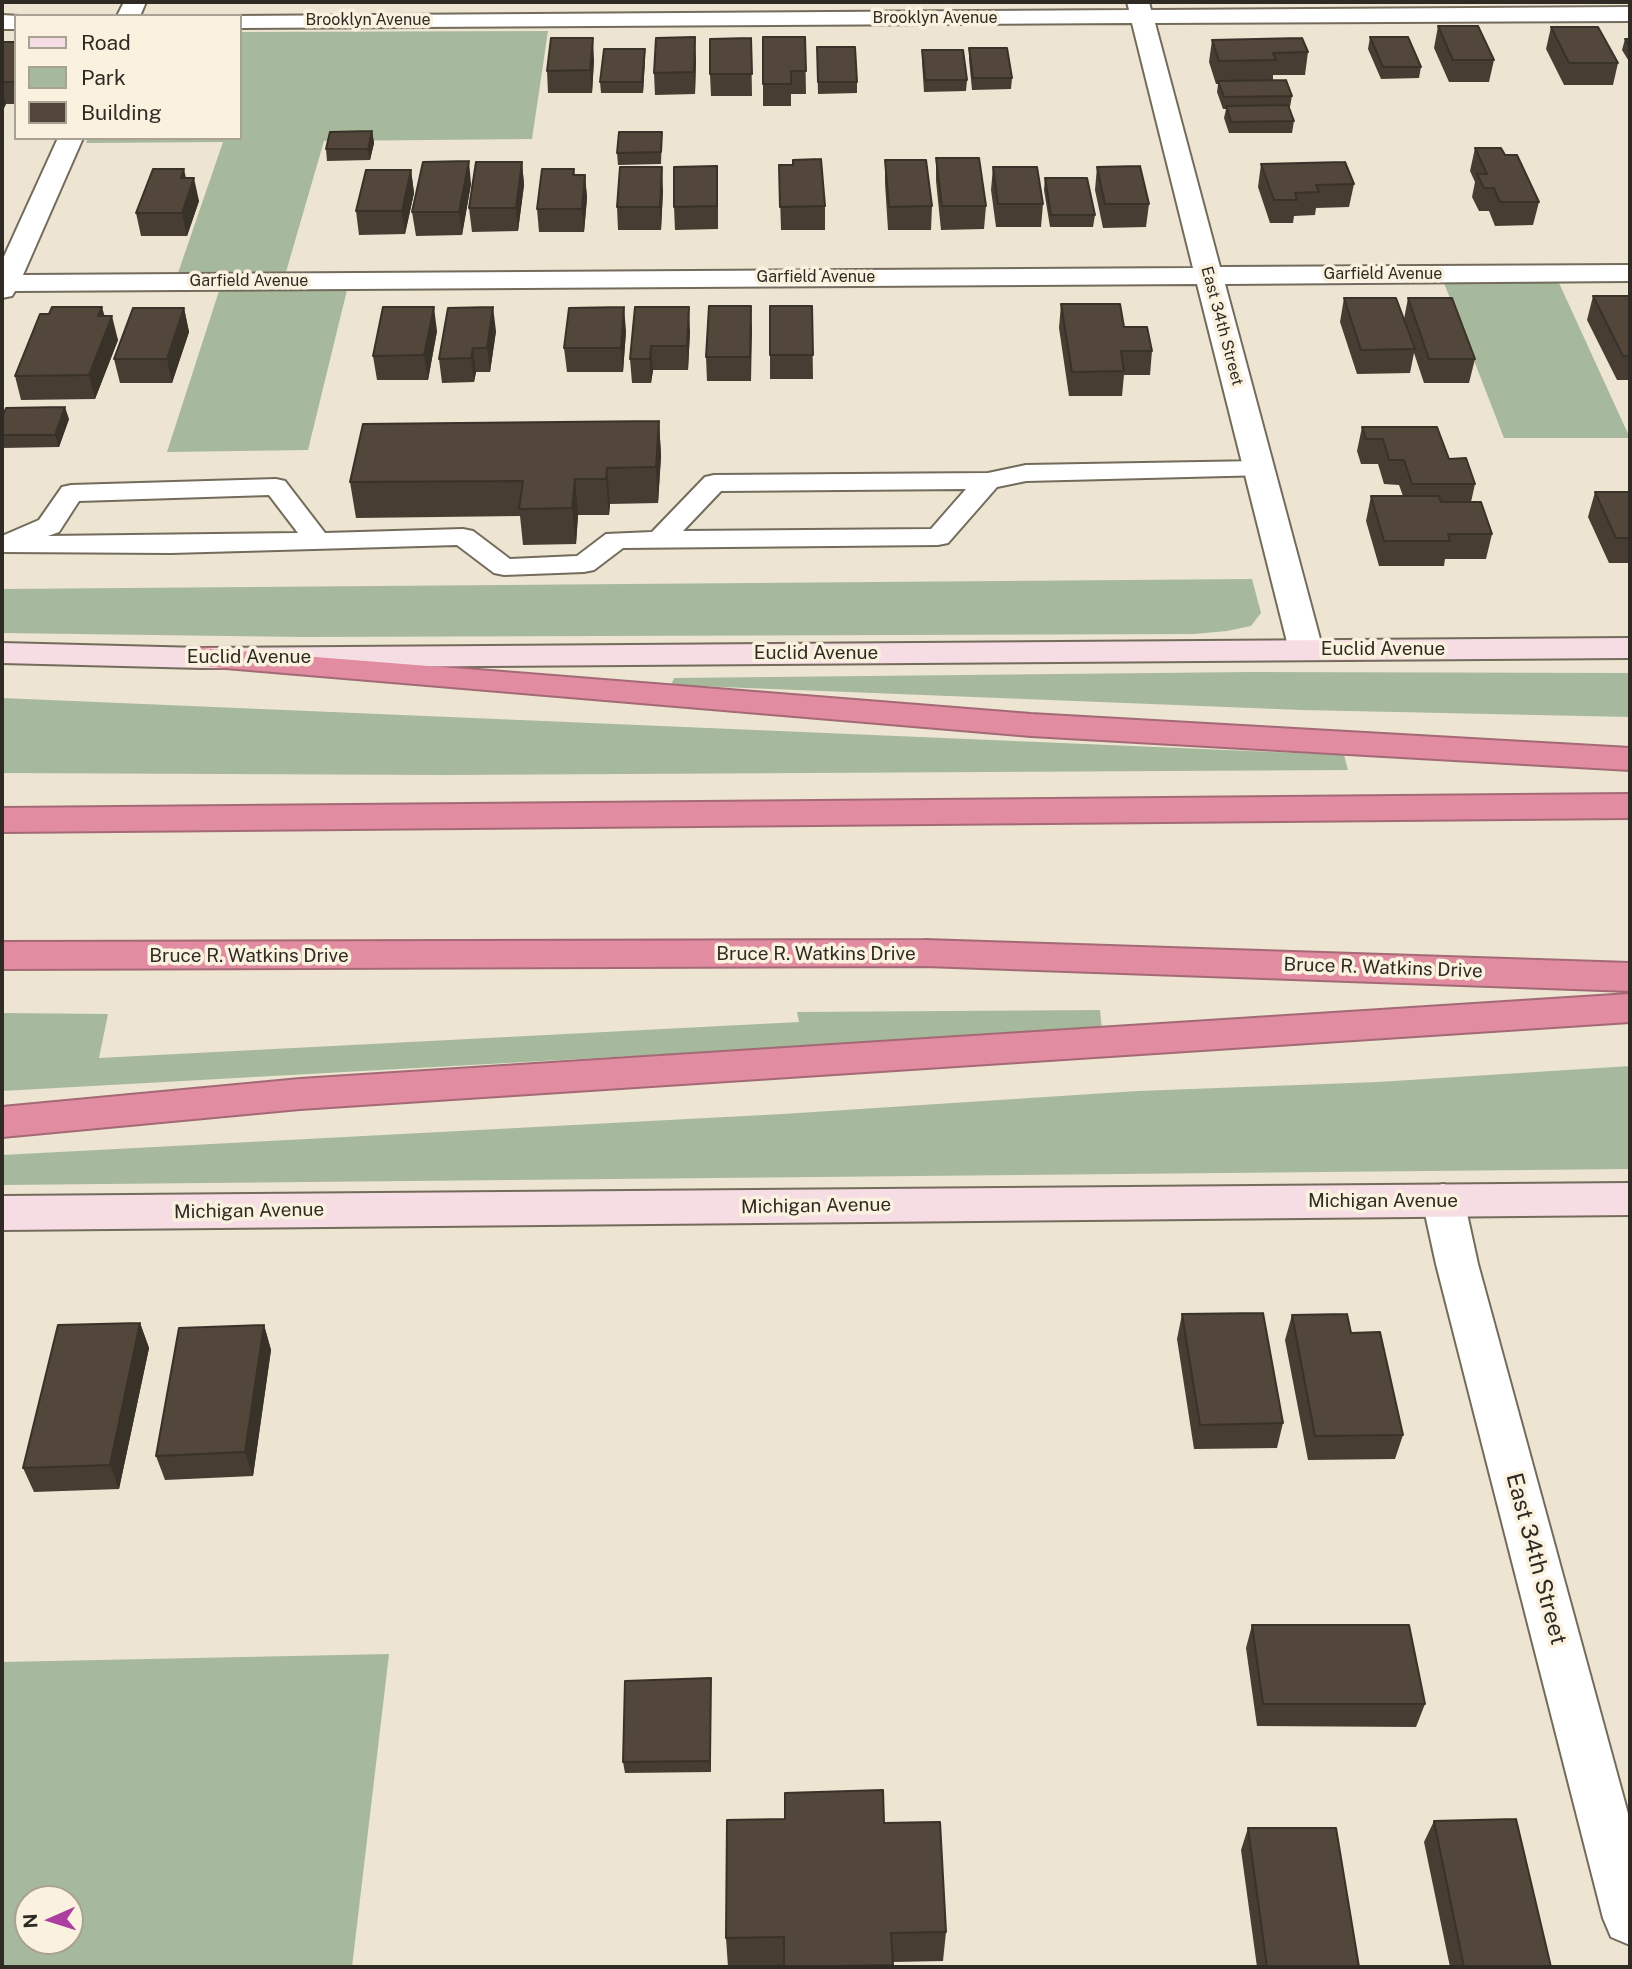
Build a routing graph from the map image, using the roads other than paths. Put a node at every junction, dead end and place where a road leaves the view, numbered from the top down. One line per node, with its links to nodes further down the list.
1 (1140, 10): 2 (street, Brooklyn Avenue); 3 (street, Brooklyn Avenue); 6 (street, East 34th Street)
2 (1630, 14)
3 (242, 21)
4 (70, 140): 7 (street)
5 (1630, 273): 6 (street, Garfield Avenue)
6 (1208, 275): 7 (street, Garfield Avenue); 8 (street, East 34th Street)
7 (3, 285)
8 (1259, 469): 9 (lane); 14 (street, East 34th Street)
9 (988, 481): 10 (lane); 10 (lane)
10 (662, 538): 11 (lane)
11 (317, 540): 12 (lane); 12 (lane)
12 (4, 544)
13 (1630, 648): 14 (street, Euclid Avenue)
14 (1306, 650): 16 (street, Euclid Avenue)
15 (2, 653): 16 (street, Euclid Avenue)
16 (202, 658): 17 (highway)
17 (1630, 759)
18 (1630, 806): 19 (highway)
19 (2, 820)
20 (2, 956): 21 (highway, Bruce R. Watkins Drive)
21 (1630, 976)
22 (1630, 1008): 23 (highway)
23 (2, 1122)
24 (1630, 1199): 25 (street, Michigan Avenue)
25 (1443, 1200): 26 (street, Michigan Avenue); 27 (street, East 34th Street)
26 (2, 1213)
27 (1630, 1918)

